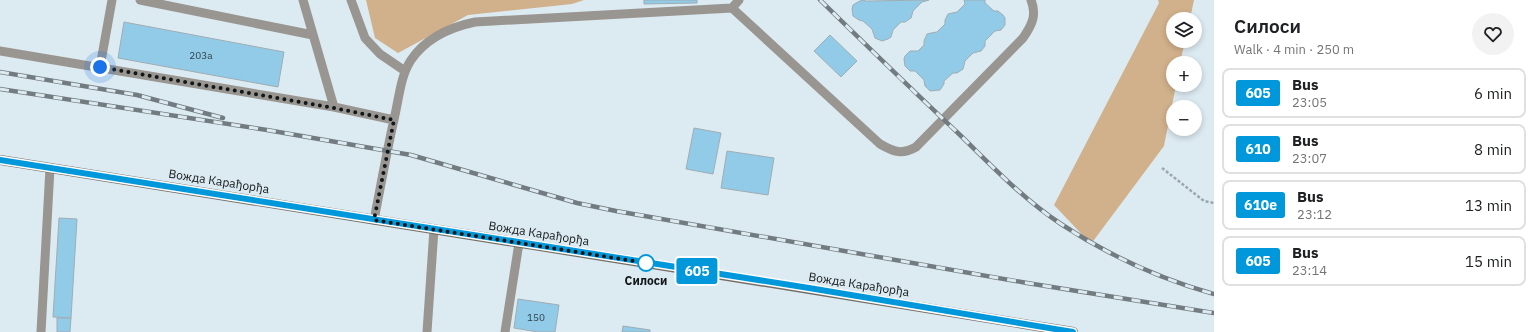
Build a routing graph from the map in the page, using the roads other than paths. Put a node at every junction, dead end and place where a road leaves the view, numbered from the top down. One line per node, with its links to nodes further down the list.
1 (112, 0): 11 (lane)
2 (140, 0): 7 (lane)
3 (303, 0): 9 (lane)
4 (351, 0): 12 (lane)
5 (739, 0): 8 (lane)
6 (1031, 0): 8 (lane)
7 (175, 3): 9 (lane)
8 (732, 8): 12 (lane)
9 (313, 35): 13 (lane)
10 (0, 51): 11 (lane)
11 (100, 67): 13 (lane)
12 (405, 71): 14 (lane)
13 (334, 108): 14 (lane)
14 (394, 120): 17 (lane)
15 (0, 160): 16 (main road, Вожда Карађорђа)
16 (50, 168): 17 (main road, Вожда Карађорђа); 20 (lane)
17 (374, 220): 18 (main road, Вожда Карађорђа)
18 (434, 229): 19 (main road, Вожда Карађорђа); 21 (lane)
19 (518, 242): 22 (lane); 23 (main road, Вожда Карађорђа)
20 (41, 332)
21 (427, 332)
22 (505, 332)
23 (1073, 332)

